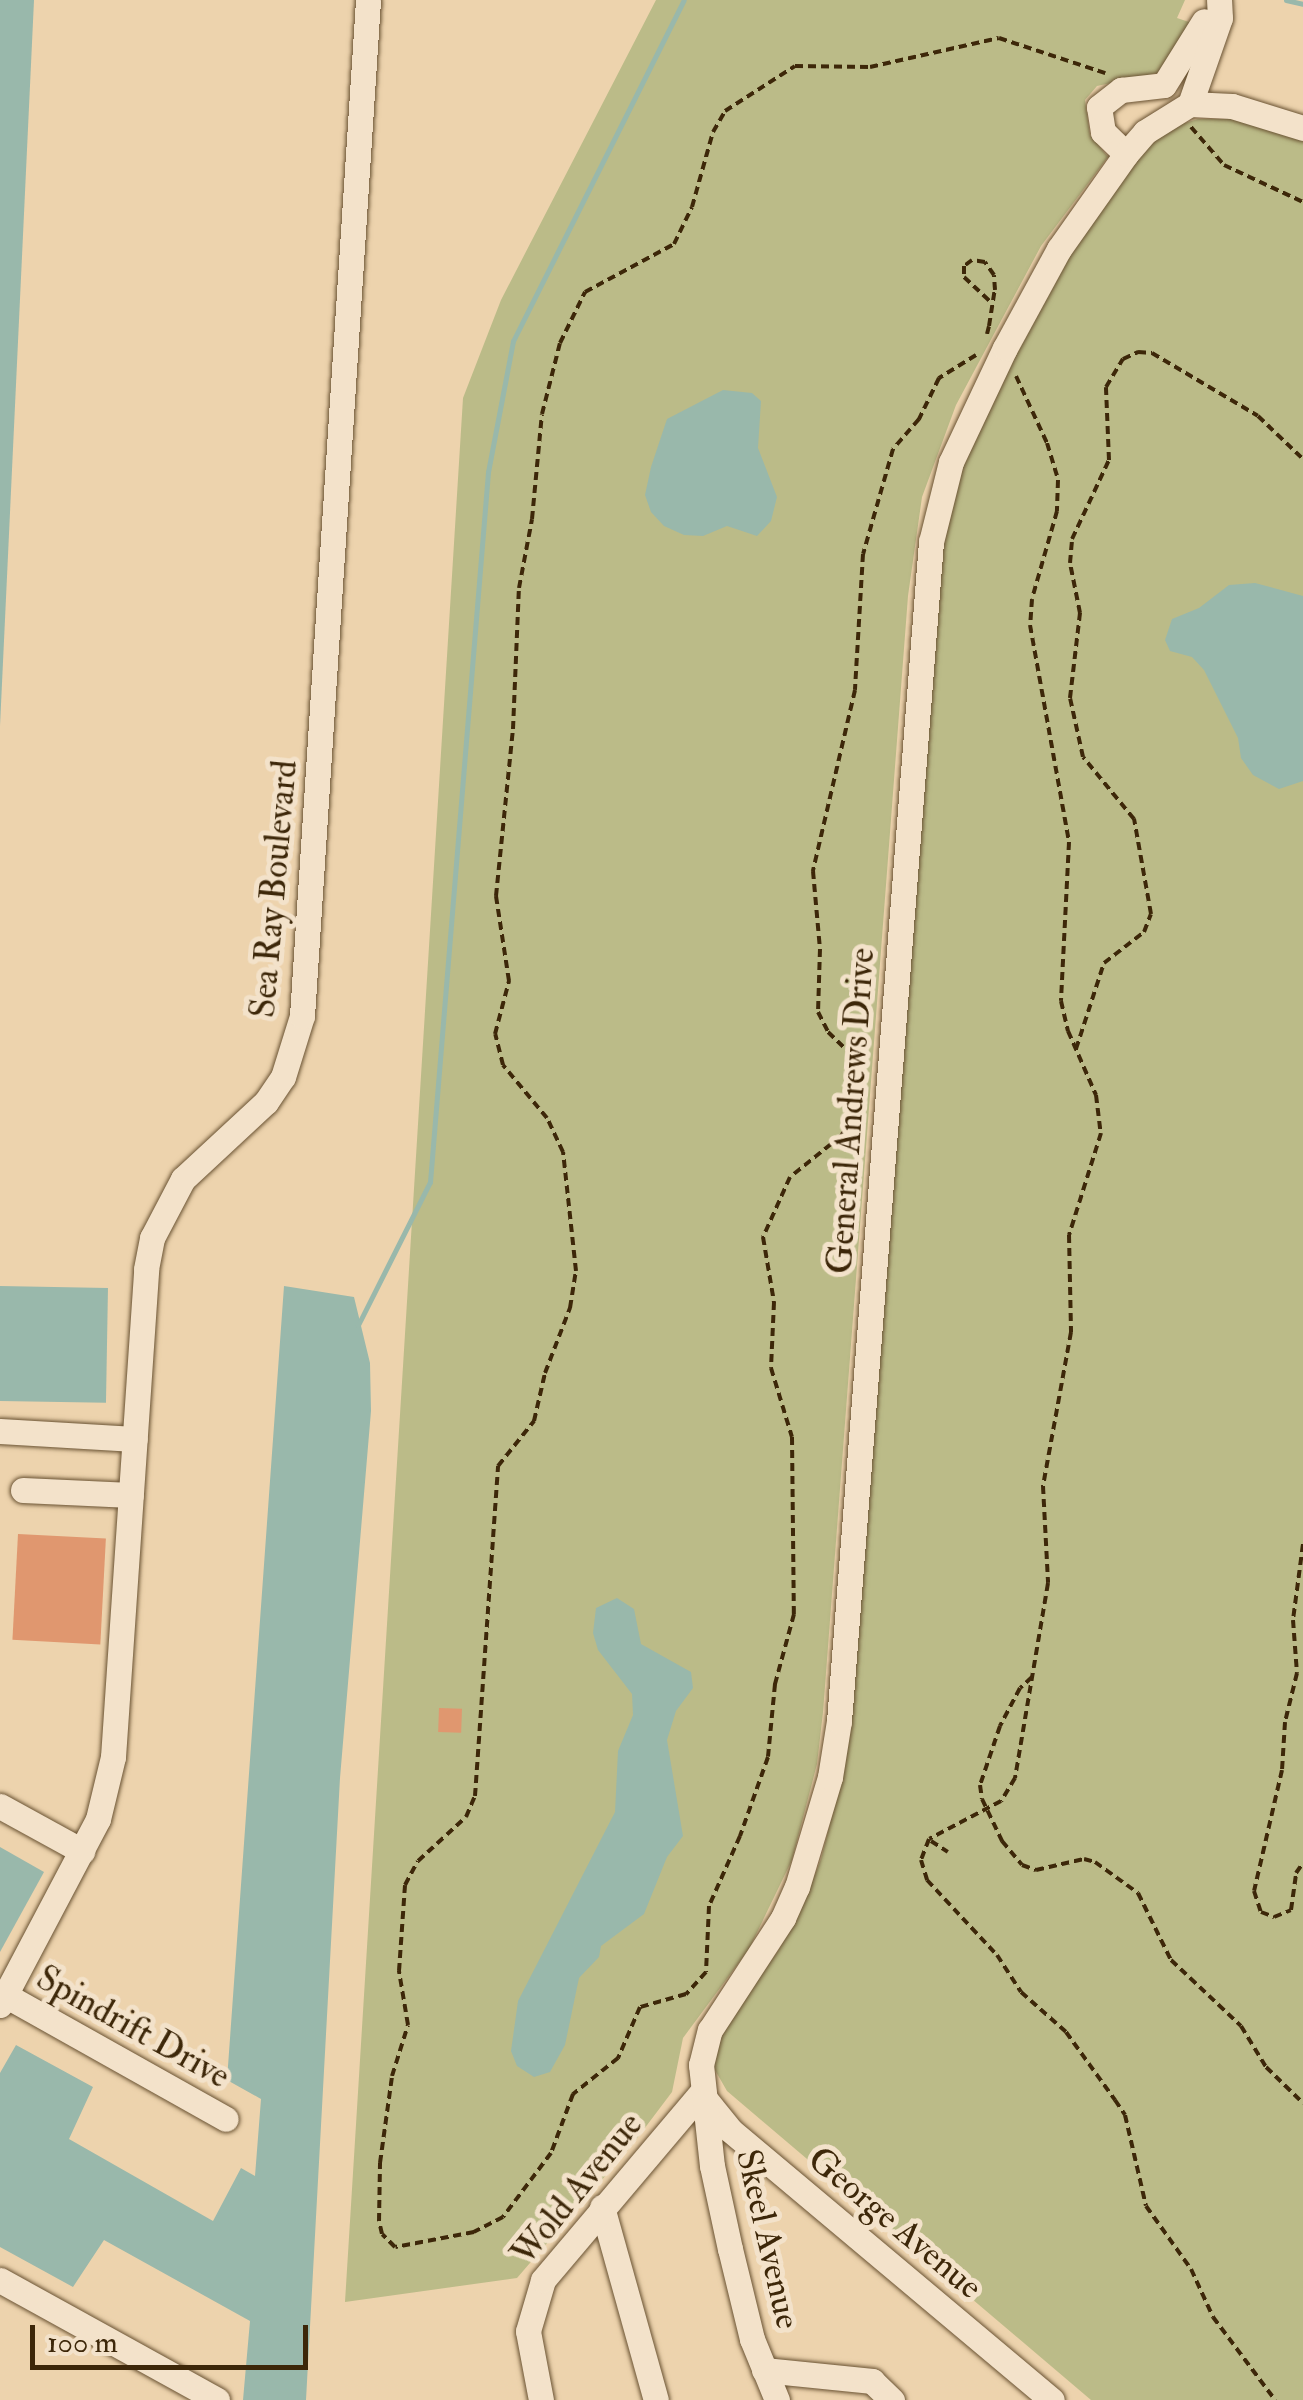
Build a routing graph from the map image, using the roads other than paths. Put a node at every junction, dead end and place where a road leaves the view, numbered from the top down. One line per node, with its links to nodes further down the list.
1 (368, 0): 7 (street, Sea Ray Boulevard)
2 (1217, 0): 3 (street); 5 (street)
3 (1189, 113): 4 (street); 5 (street, General Andrews Drive)
4 (1303, 128)
5 (1126, 154): 13 (street, General Andrews Drive)
6 (0, 1431): 7 (street)
7 (135, 1439): 9 (street, Sea Ray Boulevard)
8 (23, 1490): 9 (street)
9 (131, 1496): 11 (street, Sea Ray Boulevard)
10 (0, 1806): 11 (street)
11 (82, 1851): 12 (street, Sea Ray Boulevard)
12 (3, 2000): 14 (street, Spindrift Drive)
13 (703, 2090): 15 (street, Wold Avenue); 17 (street, Skeel Avenue); 23 (street, George Avenue)
14 (226, 2119)
15 (602, 2207): 19 (street, Wold Avenue); 20 (street)
16 (0, 2280): 18 (street)
17 (764, 2370): 21 (street, Skeel Avenue); 22 (street)
18 (218, 2400)
19 (541, 2400)
20 (656, 2400)
21 (777, 2400)
22 (892, 2400)
23 (1052, 2400)

